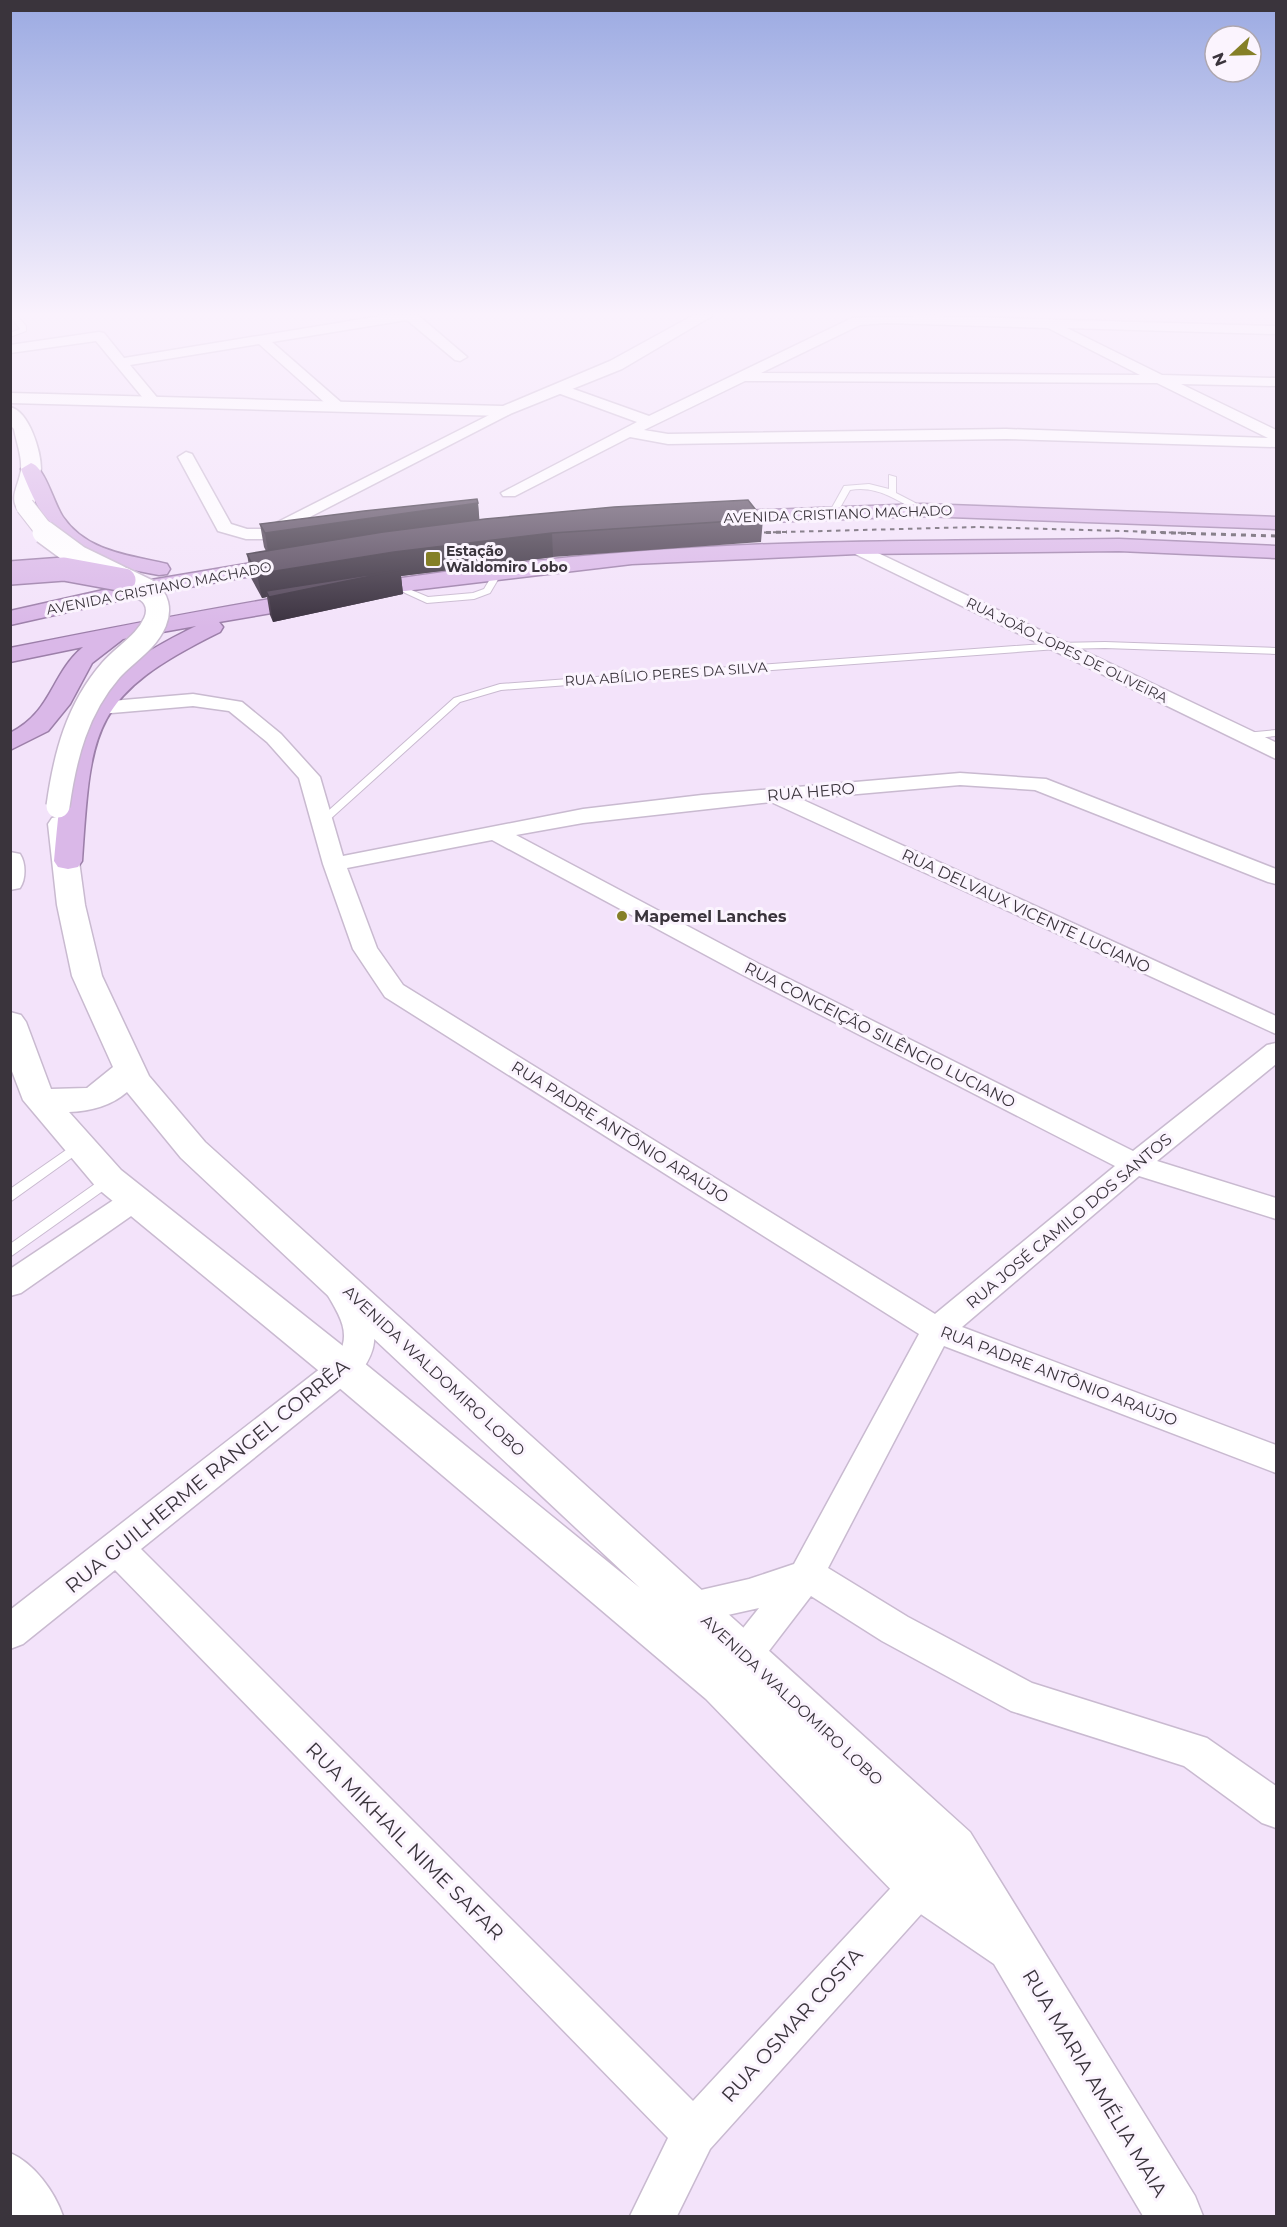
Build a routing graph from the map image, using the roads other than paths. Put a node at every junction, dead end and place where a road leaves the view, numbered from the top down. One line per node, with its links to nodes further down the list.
1 (16, 420): 10 (main road)
2 (488, 420): 9 (street)
3 (647, 420): 5 (street)
4 (1244, 420): 7 (street)
5 (650, 421): 6 (street)
6 (628, 432): 8 (street); 13 (street)
7 (1276, 436)
8 (1276, 443)
9 (186, 457)
10 (31, 469): 23 (highway); 25 (main road, bridge)
11 (892, 477): 12 (lane)
12 (893, 492): 14 (lane); 15 (lane)
13 (509, 493)
14 (922, 510): 15 (highway, AVENIDA CRISTIANO MACHADO); 17 (highway, AVENIDA CRISTIANO MACHADO)
15 (833, 513): 16 (highway, AVENIDA CRISTIANO MACHADO)
16 (699, 519)
17 (1276, 523)
18 (857, 548): 19 (highway); 26 (highway); 29 (street, RUA JOÃO LOPES DE OLIVEIRA)
19 (1276, 552)
20 (315, 558): 22 (highway, AVENIDA CRISTIANO MACHADO)
21 (10, 563): 23 (highway)
22 (270, 566): 23 (highway); 27 (highway, AVENIDA CRISTIANO MACHADO)
23 (159, 569)
24 (10, 573): 25 (highway, bridge)
25 (124, 580): 32 (main road, AVENIDA WALDOMIRO LOBO, bridge)
26 (298, 602): 28 (highway); 32 (highway)
27 (10, 618)
28 (151, 627): 31 (highway); 35 (highway)
29 (1057, 646): 30 (lane, RUA ABÍLIO PERES DA SILVA); 34 (street, RUA JOÃO LOPES DE OLIVEIRA); 39 (lane, RUA ABÍLIO PERES DA SILVA)
30 (1276, 651)
31 (10, 655)
32 (89, 713): 37 (highway); 39 (street, RUA PADRE ANTÔNIO ARAÚJO); 42 (highway); 42 (main road, AVENIDA WALDOMIRO LOBO, bridge)
33 (1276, 733): 34 (lane)
34 (1245, 736): 36 (street, RUA JOÃO LOPES DE OLIVEIRA)
35 (10, 743)
36 (1276, 753)
37 (10, 759)
38 (777, 796): 40 (street, RUA HERO); 44 (street, RUA HERO); 47 (street, RUA DELVAUX VICENTE LUCIANO)
39 (323, 820): 43 (street, RUA PADRE ANTÔNIO ARAÚJO)
40 (495, 833): 43 (street, RUA HERO); 53 (street, RUA CONCEIÇÃO SILÊNCIO LUCIANO)
41 (10, 860): 45 (main road)
42 (68, 861): 49 (main road, AVENIDA WALDOMIRO LOBO)
43 (334, 864): 60 (street, RUA PADRE ANTÔNIO ARAÚJO)
44 (1276, 877)
45 (10, 882)
46 (10, 1022): 50 (main road, AVENIDA WALDOMIRO LOBO)
47 (1276, 1026)
48 (1276, 1052): 53 (street, RUA JOSÉ CAMILO DOS SANTOS)
49 (129, 1070): 50 (main road); 51 (main road, AVENIDA WALDOMIRO LOBO)
50 (39, 1100): 52 (main road, AVENIDA WALDOMIRO LOBO)
51 (152, 1104): 52 (main road); 58 (main road, AVENIDA WALDOMIRO LOBO)
52 (80, 1146): 54 (main road, AVENIDA WALDOMIRO LOBO); 55 (lane)
53 (1135, 1164): 56 (street, RUA CONCEIÇÃO SILÊNCIO LUCIANO); 60 (street, RUA JOSÉ CAMILO DOS SANTOS)
54 (121, 1190): 57 (lane); 59 (street); 61 (main road, AVENIDA WALDOMIRO LOBO)
55 (10, 1197)
56 (1276, 1209)
57 (10, 1252)
58 (326, 1270): 61 (street, RUA GUILHERME RANGEL CORRÊA); 65 (main road, AVENIDA WALDOMIRO LOBO)
59 (10, 1285)
60 (938, 1330): 62 (street, RUA PADRE ANTÔNIO ARAÚJO); 64 (street, RUA JOSÉ CAMILO DOS SANTOS)
61 (344, 1369): 63 (street, RUA GUILHERME RANGEL CORRÊA); 67 (main road, AVENIDA WALDOMIRO LOBO)
62 (1276, 1460)
63 (117, 1548): 66 (street, RUA GUILHERME RANGEL CORRÊA); 72 (street, RUA MIKHAIL NIME SAFAR)
64 (807, 1574): 65 (street); 67 (street, RUA JOSÉ CAMILO DOS SANTOS); 68 (street)
65 (692, 1607): 67 (main road, AVENIDA WALDOMIRO LOBO)
66 (10, 1632)
67 (733, 1669): 69 (main road, AVENIDA WALDOMIRO LOBO); 70 (main road, AVENIDA WALDOMIRO LOBO)
68 (1276, 1809)
69 (954, 1849): 70 (street, RUA OSMAR COSTA); 71 (main road, RUA MARIA AMÉLIA MAIA)
70 (920, 1885): 71 (main road, RUA MARIA AMÉLIA MAIA); 72 (street, RUA OSMAR COSTA)
71 (1014, 1950): 76 (main road, RUA MARIA AMÉLIA MAIA)
72 (694, 2133): 75 (street, RUA OSMAR COSTA)
73 (10, 2176): 74 (street)
74 (40, 2217)
75 (653, 2217)
76 (1174, 2217)

